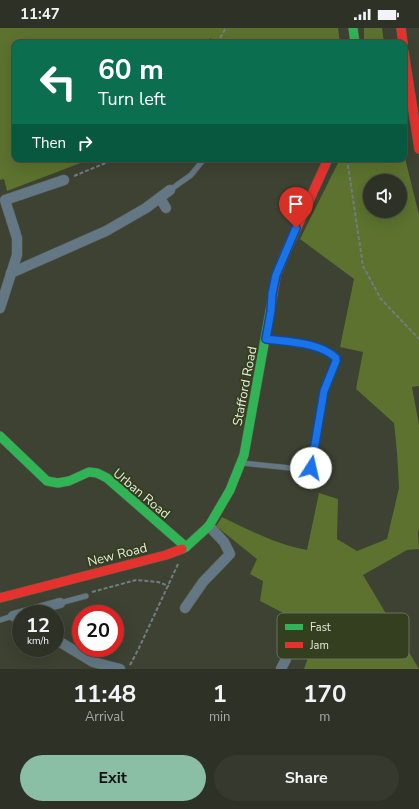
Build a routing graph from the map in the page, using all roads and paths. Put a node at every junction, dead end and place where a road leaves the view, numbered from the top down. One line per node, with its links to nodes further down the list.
1 (226, 28): 4 (path)
2 (353, 28): 5 (main road)
3 (402, 28): 6 (main road)
4 (220, 40)
5 (355, 40)
6 (403, 40)
7 (407, 71): 8 (main road)
8 (419, 149)
9 (108, 162): 13 (path)
10 (202, 162): 14 (lane)
11 (327, 162): 19 (main road, Stafford Road)
12 (347, 162): 20 (path)
13 (64, 180): 17 (street)
14 (170, 190): 15 (street)
15 (160, 198): 16 (street); 17 (street)
16 (166, 208)
17 (11, 273): 18 (street)
18 (0, 308)
19 (266, 339): 22 (main road, Stafford Road); 22 (lane)
20 (419, 339)
21 (0, 436): 25 (main road, Urban Road)
22 (241, 463): 23 (main road, Stafford Road)
23 (221, 504): 24 (main road, New Road)
24 (209, 526): 25 (main road, New Road); 32 (street)
25 (186, 547): 29 (main road, New Road)
26 (176, 570): 27 (path)
27 (168, 586): 28 (path); 38 (path)
28 (86, 596): 30 (lane)
29 (0, 598)
30 (60, 603): 31 (street)
31 (54, 605)
32 (184, 608)
33 (12, 616): 34 (lane)
34 (0, 620)
35 (64, 644): 37 (street)
36 (286, 659): 39 (street)
37 (120, 669)
38 (127, 669)
39 (281, 669)

